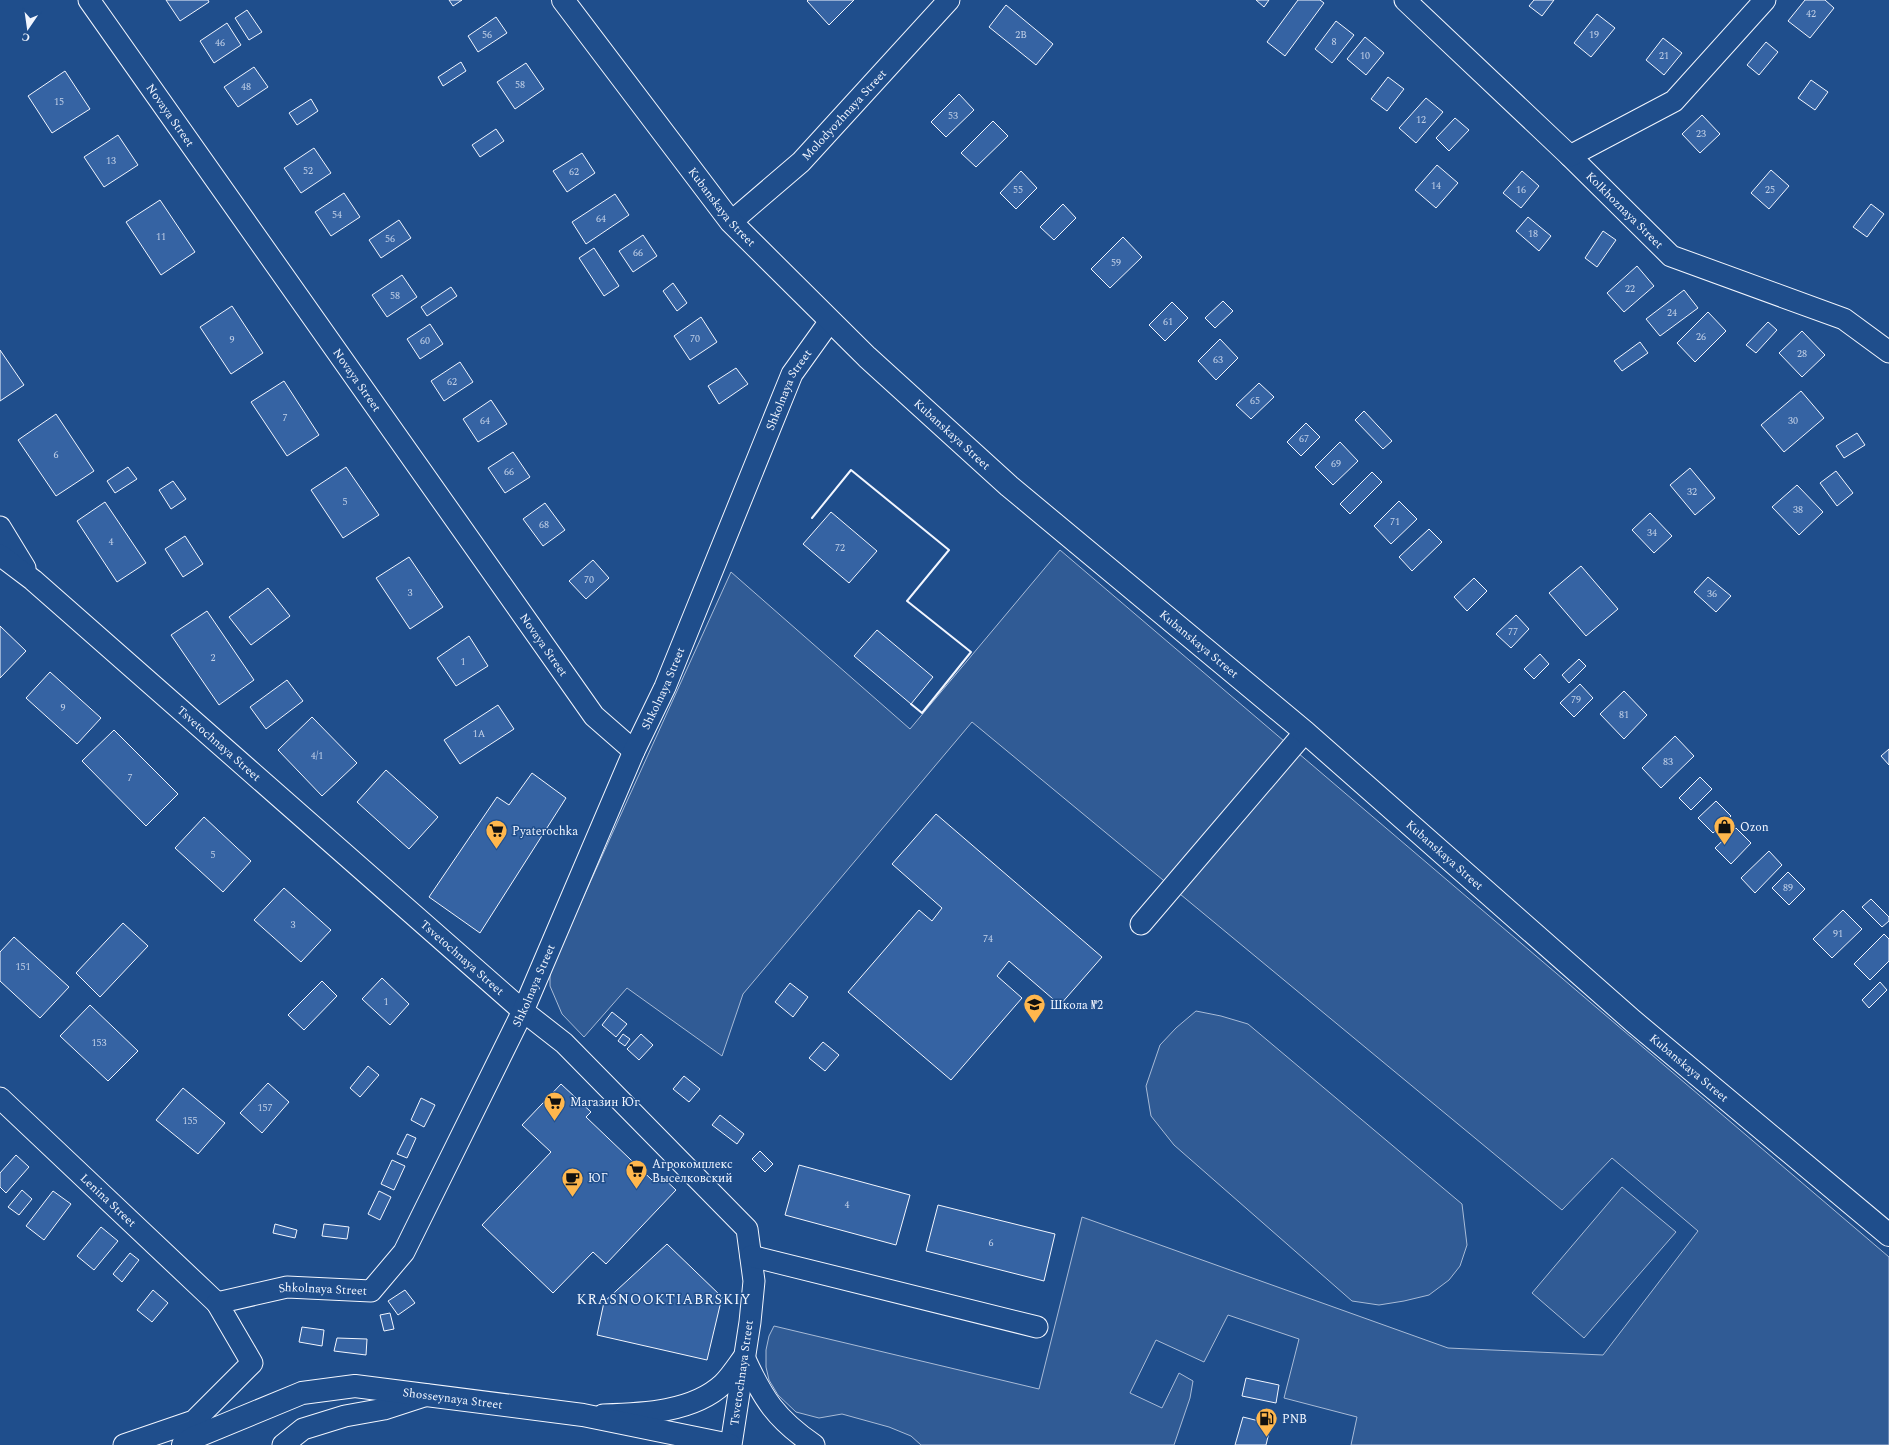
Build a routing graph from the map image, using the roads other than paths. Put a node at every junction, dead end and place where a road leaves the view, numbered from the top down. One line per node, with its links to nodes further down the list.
1 (89, 0): 14 (street, Novaya Street)
2 (563, 0): 7 (main road, Kubanskaya Street)
3 (949, 0): 7 (street, Molodyozhnaya Street)
4 (1405, 0): 6 (street, Kolkhoznaya Street)
5 (1766, 0): 6 (street)
6 (1570, 156): 9 (street, Kolkhoznaya Street)
7 (732, 222): 8 (main road, Kubanskaya Street)
8 (830, 321): 13 (main road, Kubanskaya Street); 14 (street, Shkolnaya Street)
9 (1889, 352)
10 (0, 527): 12 (street)
11 (0, 555): 12 (street, Tsvetochnaya Street)
12 (33, 580): 16 (street, Tsvetochnaya Street)
13 (1305, 732): 15 (street); 18 (main road, Kubanskaya Street)
14 (634, 751): 16 (street, Shkolnaya Street)
15 (1141, 924)
16 (523, 1011): 19 (street, Tsvetochnaya Street); 20 (street, Shkolnaya Street)
17 (0, 1098): 20 (street, Lenina Street)
18 (1889, 1236)
19 (751, 1256): 21 (street); 22 (street, Tsvetochnaya Street)
20 (217, 1303): 25 (street)
21 (1037, 1327)
22 (744, 1357): 24 (street); 28 (street, Tsvetochnaya Street); 29 (street)
23 (427, 1395): 24 (main road, Shosseynaya Street); 26 (main road, Shosseynaya Street); 27 (street)
24 (583, 1415): 28 (main road, Shosseynaya Street)
25 (124, 1445)
26 (183, 1445)
27 (283, 1445)
28 (730, 1445)
29 (814, 1445)

